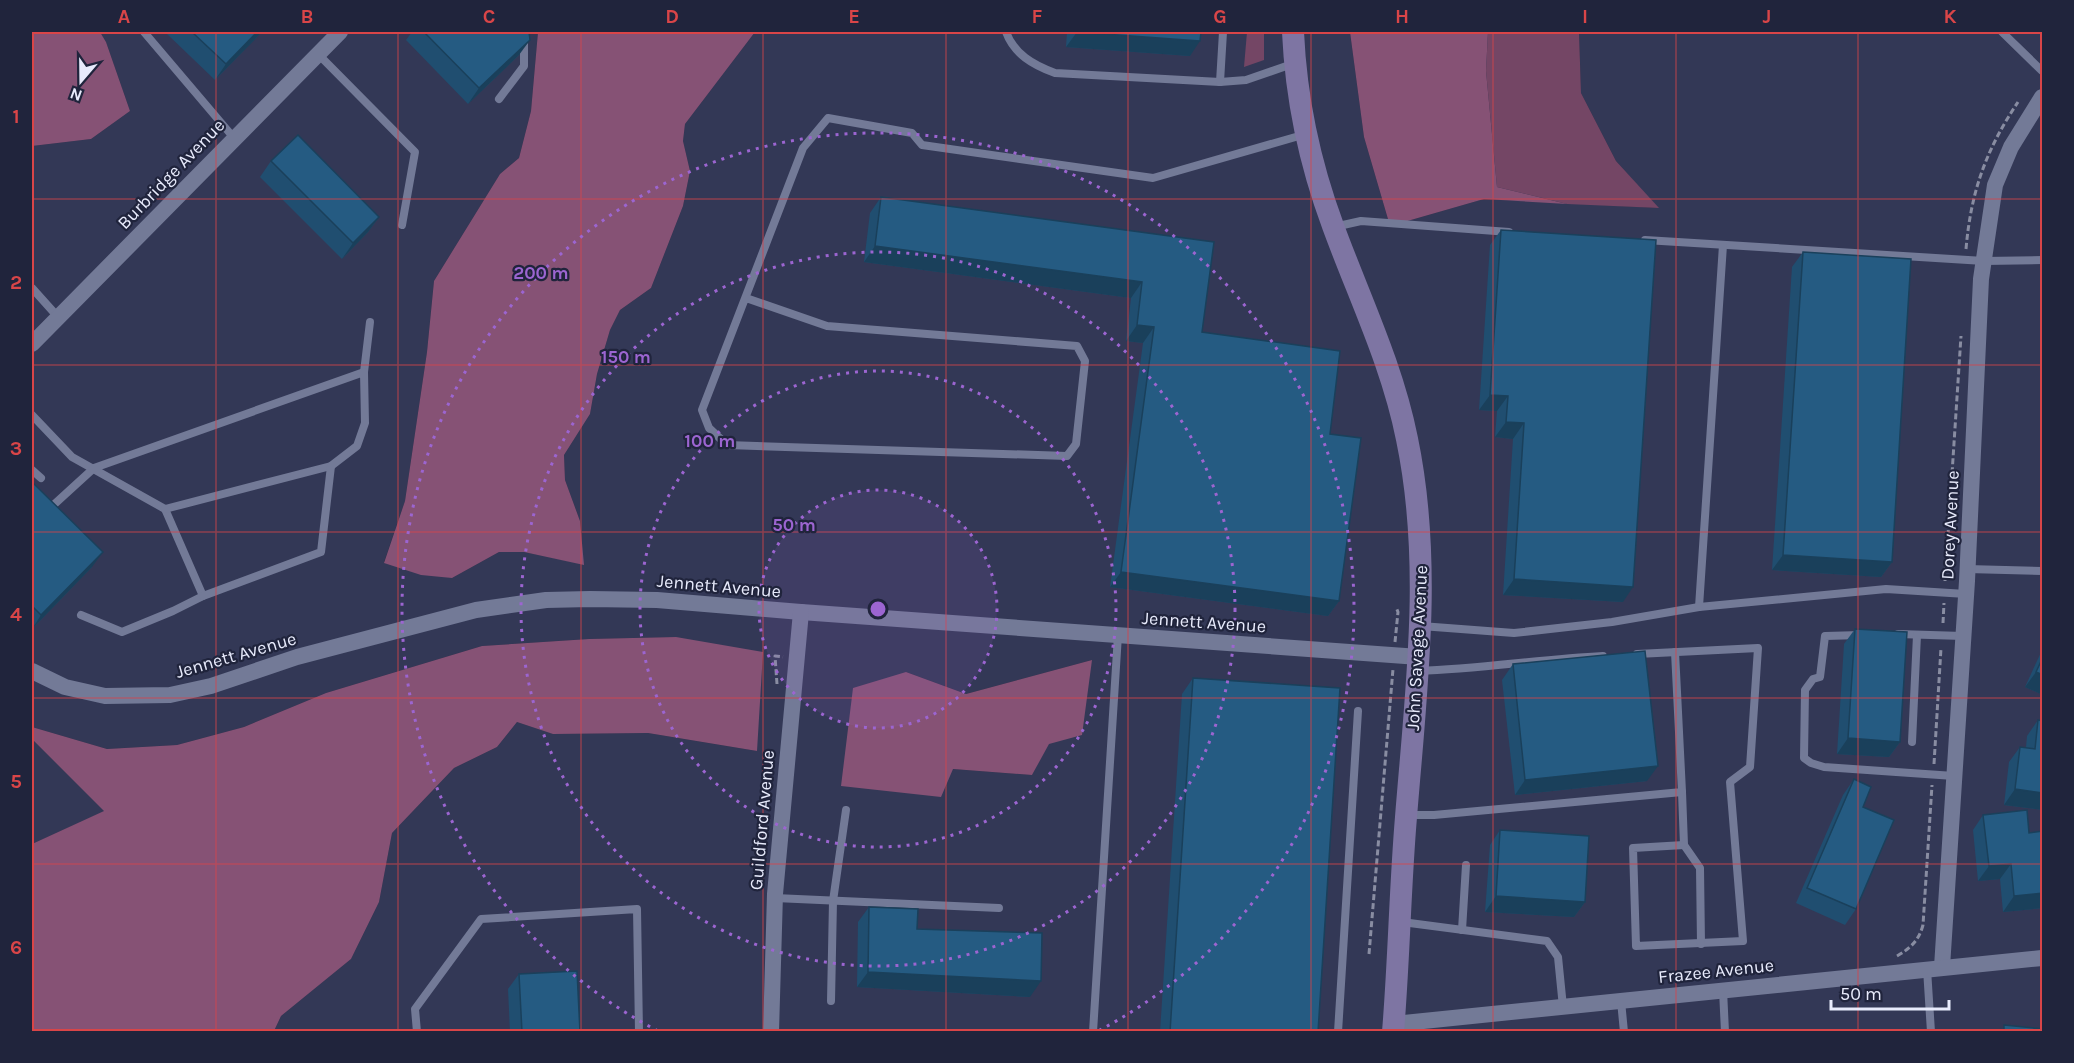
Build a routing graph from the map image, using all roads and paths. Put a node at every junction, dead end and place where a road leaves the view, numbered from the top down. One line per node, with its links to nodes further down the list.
1 (144, 32): 15 (lane)
2 (340, 32): 8 (street, Burbridge Avenue)
3 (524, 32): 13 (lane)
4 (1006, 32): 11 (lane)
5 (1223, 32): 11 (lane)
6 (1293, 32): 9 (main road, John Savage Avenue)
7 (2002, 32): 10 (lane)
8 (318, 54): 15 (street, Burbridge Avenue); 16 (lane)
9 (1295, 63): 11 (lane); 14 (main road, John Savage Avenue)
10 (2043, 71)
11 (1220, 82)
12 (2043, 97): 22 (street, Dorey Avenue)
13 (499, 99)
14 (1306, 134): 17 (main road, John Savage Avenue); 24 (lane)
15 (234, 138): 25 (street, Burbridge Avenue)
16 (402, 225)
17 (1334, 228): 18 (lane); 44 (main road, John Savage Avenue)
18 (1524, 233)
19 (1630, 239): 20 (lane)
20 (1723, 244): 22 (lane); 41 (lane)
21 (2043, 260): 22 (lane)
22 (1984, 261): 36 (street, Dorey Avenue)
23 (32, 288): 25 (lane)
24 (746, 298): 24 (lane)
25 (58, 317): 27 (street, Burbridge Avenue)
26 (370, 322): 28 (lane)
27 (32, 344)
28 (364, 372): 30 (lane); 31 (lane)
29 (32, 416): 31 (lane)
30 (331, 466): 34 (lane); 39 (lane)
31 (94, 468): 34 (lane); 35 (lane)
32 (32, 470): 33 (lane)
33 (40, 478)
34 (165, 509): 39 (lane)
35 (48, 510)
36 (1967, 569): 37 (lane); 38 (street, Dorey Avenue)
37 (2043, 571)
38 (1966, 594): 41 (lane); 49 (street, Dorey Avenue)
39 (203, 596): 43 (lane)
40 (1396, 607): 52 (path)
41 (1699, 607): 44 (lane)
42 (801, 612): 46 (street, Jennett Avenue); 55 (street, Jennett Avenue); 64 (street, Guildford Avenue)
43 (81, 615)
44 (1421, 626): 54 (main road, John Savage Avenue)
45 (1892, 634): 48 (lane)
46 (1118, 635): 52 (street, Jennett Avenue); 81 (lane)
47 (1870, 635): 58 (lane)
48 (1917, 635): 49 (lane); 57 (lane)
49 (1963, 636): 58 (street, Dorey Avenue)
50 (1675, 652): 51 (lane); 59 (lane); 69 (lane)
51 (1632, 654)
52 (1394, 655): 54 (street, Jennett Avenue); 70 (path)
53 (1610, 655): 54 (lane)
54 (1419, 664): 61 (main road, John Savage Avenue)
55 (32, 671)
56 (1358, 711): 82 (lane)
57 (1912, 742)
58 (1954, 776): 72 (street, Dorey Avenue)
59 (1682, 792): 61 (lane); 62 (lane)
60 (846, 810): 65 (lane)
61 (1406, 815): 67 (main road, John Savage Avenue)
62 (1684, 845): 69 (lane); 69 (lane)
63 (1466, 865): 68 (lane)
64 (775, 898): 65 (lane); 80 (street, Guildford Avenue)
65 (833, 901): 66 (lane); 74 (lane)
66 (999, 908)
67 (1398, 921): 68 (lane); 77 (main road, John Savage Avenue)
68 (1462, 930): 76 (lane)
69 (1701, 944)
70 (1368, 954)
71 (2043, 958): 72 (street, Frazee Avenue)
72 (1935, 968): 73 (street, Frazee Avenue); 85 (lane)
73 (1723, 990): 75 (street, Frazee Avenue); 84 (lane)
74 (831, 1001)
75 (1621, 1001): 76 (street, Frazee Avenue); 83 (lane)
76 (1563, 1007): 77 (street, Frazee Avenue)
77 (1393, 1028)
78 (417, 1032): 79 (lane)
79 (639, 1032)
80 (771, 1032)
81 (1093, 1032)
82 (1338, 1032)
83 (1624, 1032)
84 (1725, 1032)
85 (1931, 1032)

